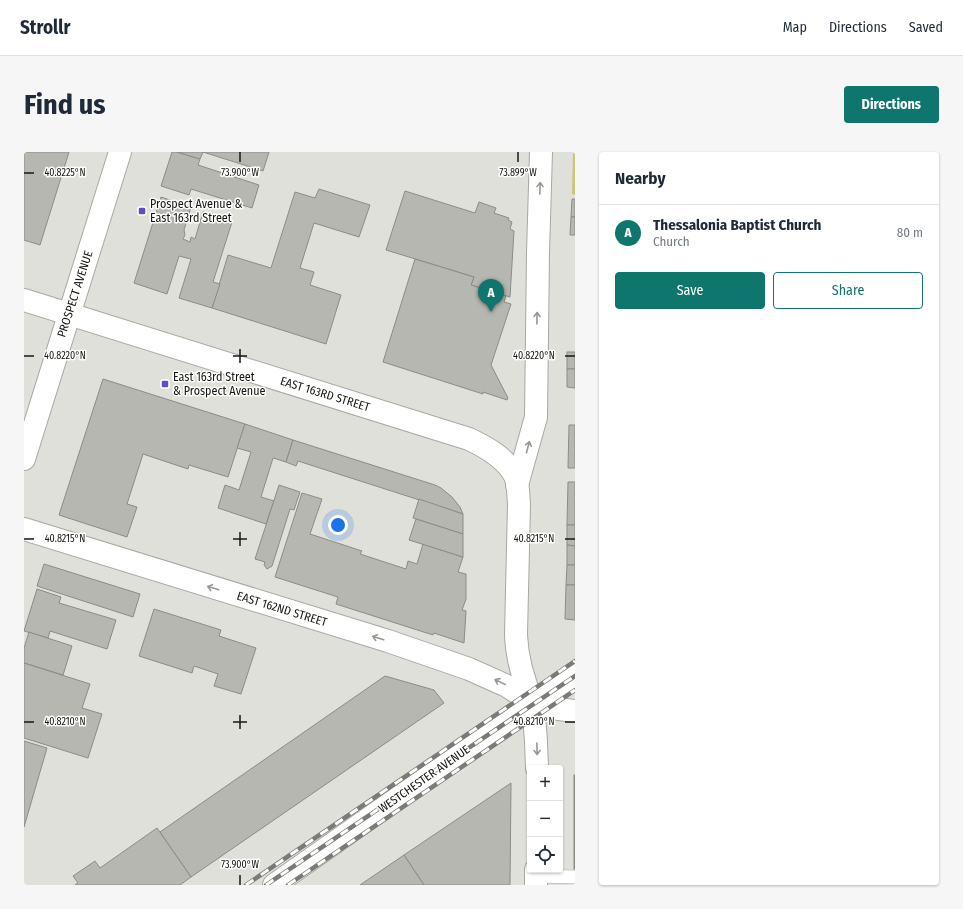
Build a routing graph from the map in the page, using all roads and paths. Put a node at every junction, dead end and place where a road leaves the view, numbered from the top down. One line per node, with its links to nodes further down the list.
1 (120, 152): 4 (street, PROSPECT AVENUE)
2 (541, 152): 6 (street, one-way to 2)
3 (24, 300): 4 (street, EAST 163RD STREET)
4 (69, 314): 5 (street, PROSPECT AVENUE); 6 (street, EAST 163RD STREET)
5 (24, 459)
6 (517, 485): 9 (street)
7 (24, 529): 9 (street, EAST 162ND STREET, one-way to 7)
8 (575, 675): 9 (street, WESTCHESTER AVENUE)
9 (533, 703): 10 (street); 11 (street, one-way to 11); 14 (street, WESTCHESTER AVENUE)
10 (575, 711)
11 (537, 765)
12 (536, 877): 13 (lane)
13 (575, 877)
14 (277, 884)

